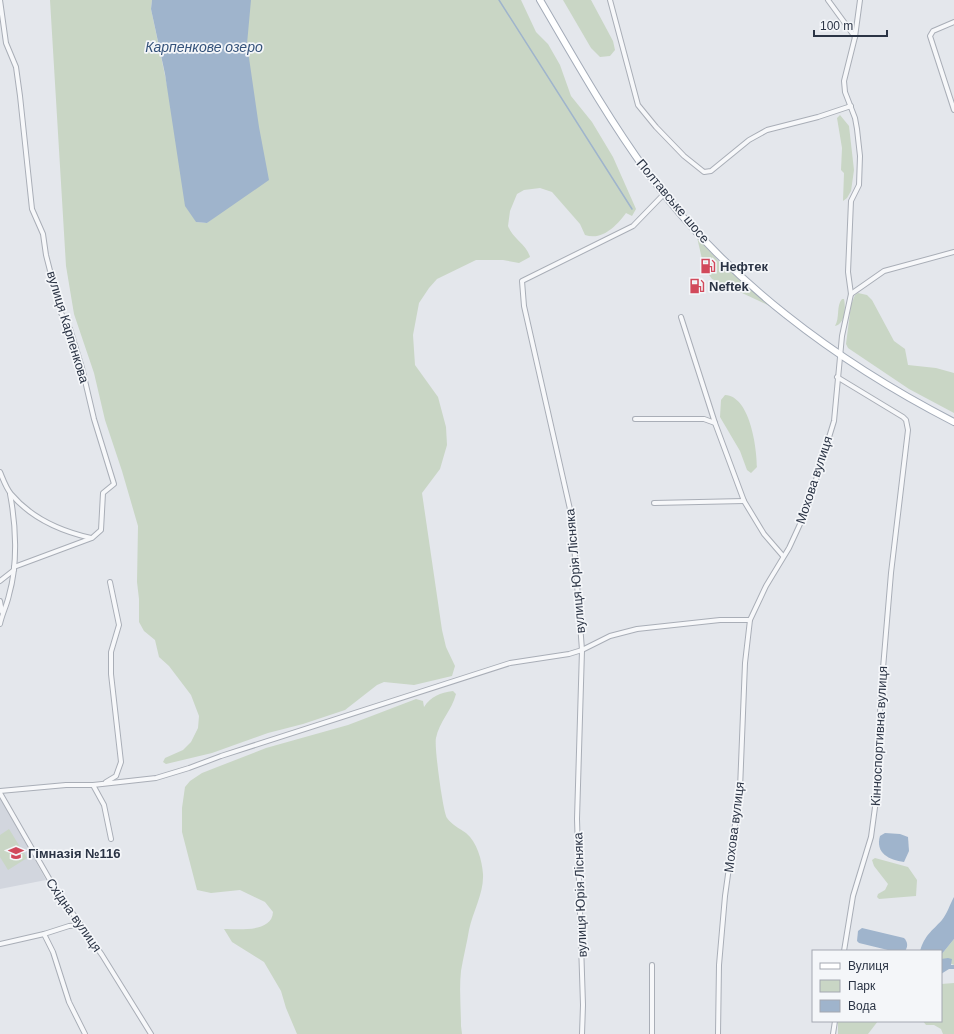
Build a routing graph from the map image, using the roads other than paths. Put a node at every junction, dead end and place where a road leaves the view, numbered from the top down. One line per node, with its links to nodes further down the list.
1 (0, 0): 23 (street, вулиця Карпенкова)
2 (540, 0): 10 (main road, Полтавське шосе)
3 (610, 0): 8 (street)
4 (828, 0): 7 (street)
5 (860, 0): 7 (street, Мохова вулиця)
6 (954, 22): 9 (street)
7 (855, 37): 8 (street, Мохова вулиця)
8 (851, 106): 12 (street, Мохова вулиця)
9 (954, 110)
10 (664, 194): 14 (main road, Полтавське шосе); 32 (street, вулиця Юрія Лісняка)
11 (954, 252): 12 (street)
12 (851, 294): 14 (street, Мохова вулиця)
13 (681, 317): 18 (street)
14 (840, 353): 15 (street, Мохова вулиця); 17 (main road, Полтавське шосе)
15 (837, 377): 24 (street, Мохова вулиця); 40 (street, Кінноспортивна вулиця)
16 (635, 419): 18 (street)
17 (954, 422)
18 (715, 423): 21 (street)
19 (0, 472): 20 (street)
20 (10, 494): 23 (street); 25 (street)
21 (744, 501): 22 (street); 24 (street)
22 (654, 503)
23 (92, 538): 25 (street)
24 (783, 556): 30 (street, Мохова вулиця)
25 (14, 568): 26 (street); 29 (street)
26 (0, 581)
27 (110, 582): 33 (street)
28 (0, 601): 29 (street)
29 (2, 613): 31 (street)
30 (750, 620): 32 (street); 47 (street, Мохова вулиця)
31 (0, 624)
32 (582, 650): 33 (street, Східна вулиця); 45 (street, вулиця Юрія Лісняка)
33 (104, 783): 34 (street, Східна вулиця)
34 (93, 785): 35 (street, Східна вулиця); 36 (street)
35 (0, 792): 37 (street, Східна вулиця)
36 (111, 839)
37 (82, 925): 38 (street); 44 (street, Східна вулиця)
38 (44, 934): 39 (street); 43 (street)
39 (0, 944)
40 (844, 950)
41 (652, 965): 46 (street)
42 (835, 1022): 48 (street)
43 (85, 1034)
44 (151, 1034)
45 (582, 1034)
46 (652, 1034)
47 (718, 1034)
48 (832, 1034)

